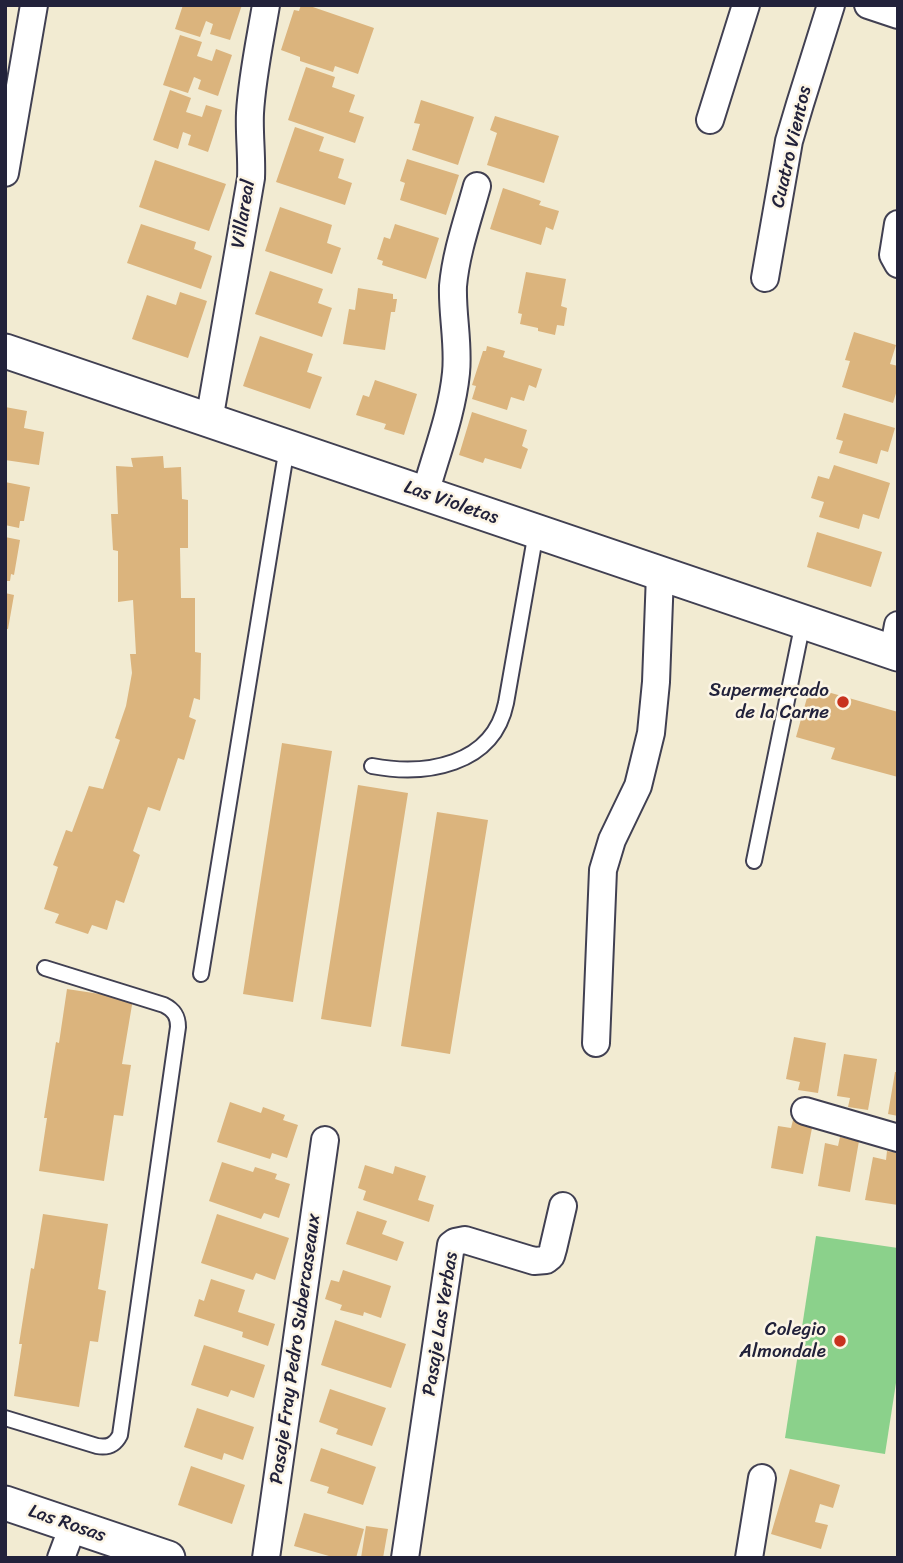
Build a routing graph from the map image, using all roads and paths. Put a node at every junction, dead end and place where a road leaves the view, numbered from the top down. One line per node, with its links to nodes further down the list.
1 (34, 5): 8 (street)
2 (266, 5): 14 (street, Villareal)
3 (746, 5): 7 (street)
4 (868, 5): 6 (street)
5 (829, 12): 12 (street, Cuatro Vientos)
6 (898, 15)
7 (710, 121)
8 (5, 173)
9 (477, 186): 16 (street)
10 (898, 224): 11 (street)
11 (898, 264)
12 (765, 278)
13 (5, 351): 14 (street, Las Violetas)
14 (209, 421): 15 (street, Las Violetas)
15 (287, 447): 16 (street, Las Violetas); 24 (lane)
16 (425, 494): 17 (street, Las Violetas)
17 (536, 532): 18 (street, Las Violetas); 21 (lane)
18 (660, 574): 19 (street, Las Violetas); 25 (street)
19 (803, 622): 20 (street, Las Violetas); 22 (lane)
20 (896, 644)
21 (372, 766)
22 (754, 861)
23 (45, 968): 30 (lane)
24 (201, 974)
25 (596, 1043)
26 (805, 1111): 27 (street)
27 (898, 1139)
28 (325, 1140): 36 (street, Pasaje Fray Pedro Subercaseaux)
29 (563, 1206): 37 (street, Pasaje Las Yerbas)
30 (5, 1418)
31 (762, 1478): 38 (street)
32 (5, 1503): 33 (street, Las Rosas)
33 (73, 1526): 34 (street); 35 (street, Las Rosas)
34 (61, 1558)
35 (168, 1558)
36 (266, 1558)
37 (405, 1558)
38 (749, 1558)

